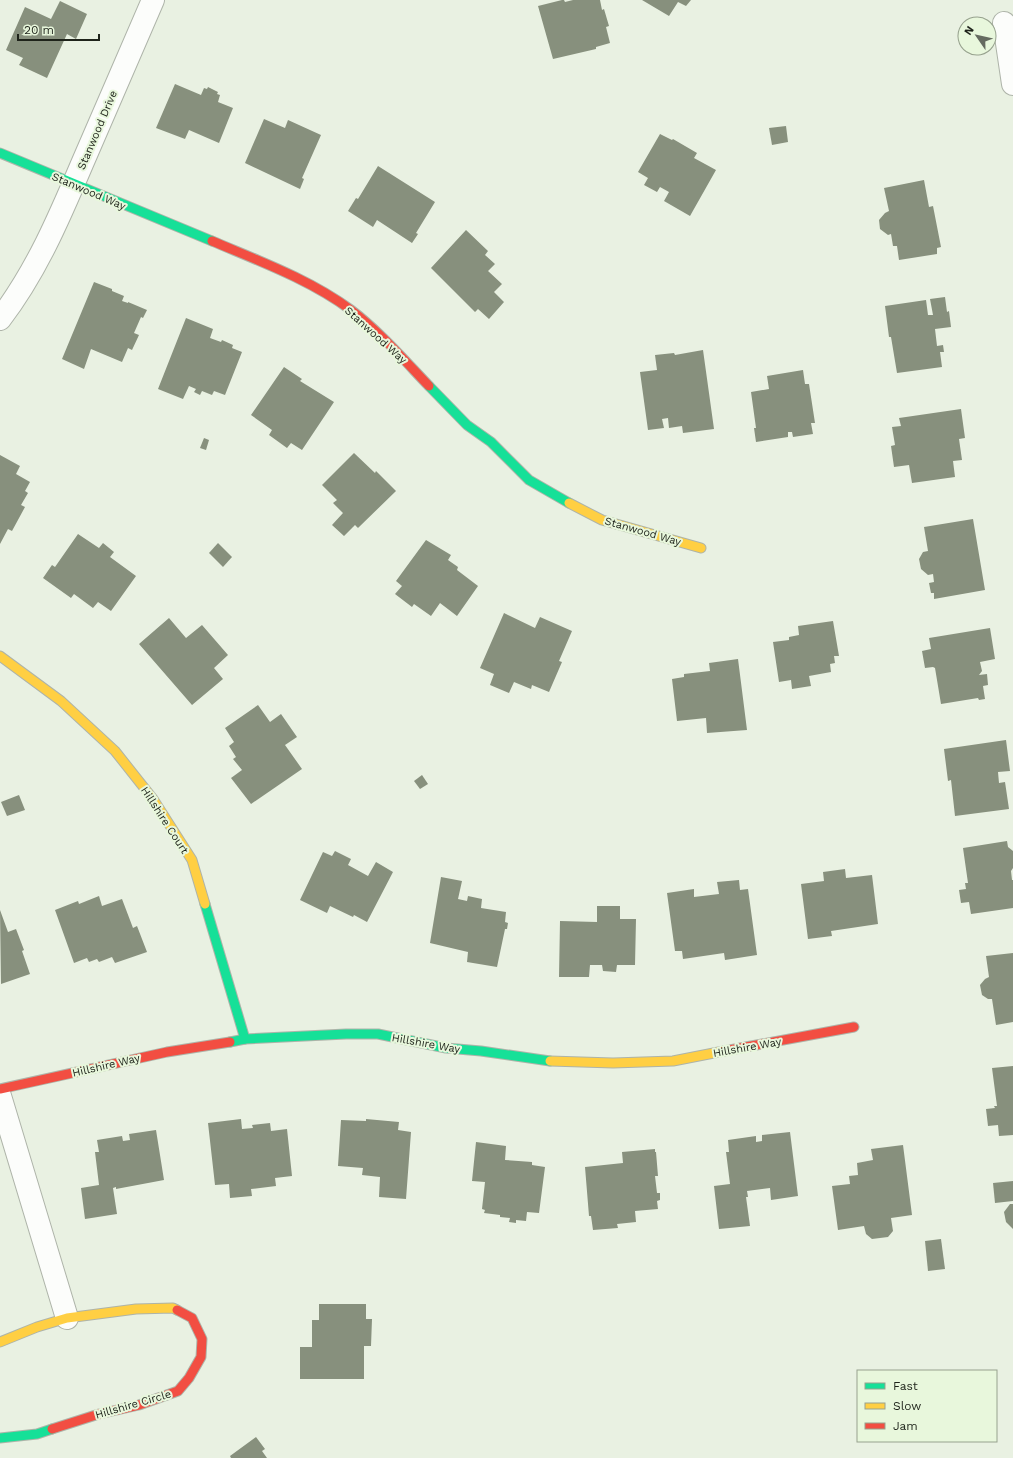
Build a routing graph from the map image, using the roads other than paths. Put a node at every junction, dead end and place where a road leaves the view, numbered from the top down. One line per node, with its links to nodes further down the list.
1 (153, 0): 5 (street, Stanwood Drive)
2 (1004, 22): 3 (street)
3 (1013, 84)
4 (0, 153): 5 (street, Stanwood Way)
5 (73, 184): 6 (street, Stanwood Drive); 7 (street, Stanwood Way)
6 (0, 319)
7 (701, 548)
8 (0, 656): 10 (street, Hillshire Court)
9 (854, 1027): 10 (street, Hillshire Way)
10 (245, 1039): 11 (street, Hillshire Way)
11 (0, 1089)
12 (0, 1096): 13 (street)
13 (67, 1318): 14 (street, Hillshire Circle); 15 (street, Hillshire Circle)
14 (0, 1342)
15 (0, 1438)

